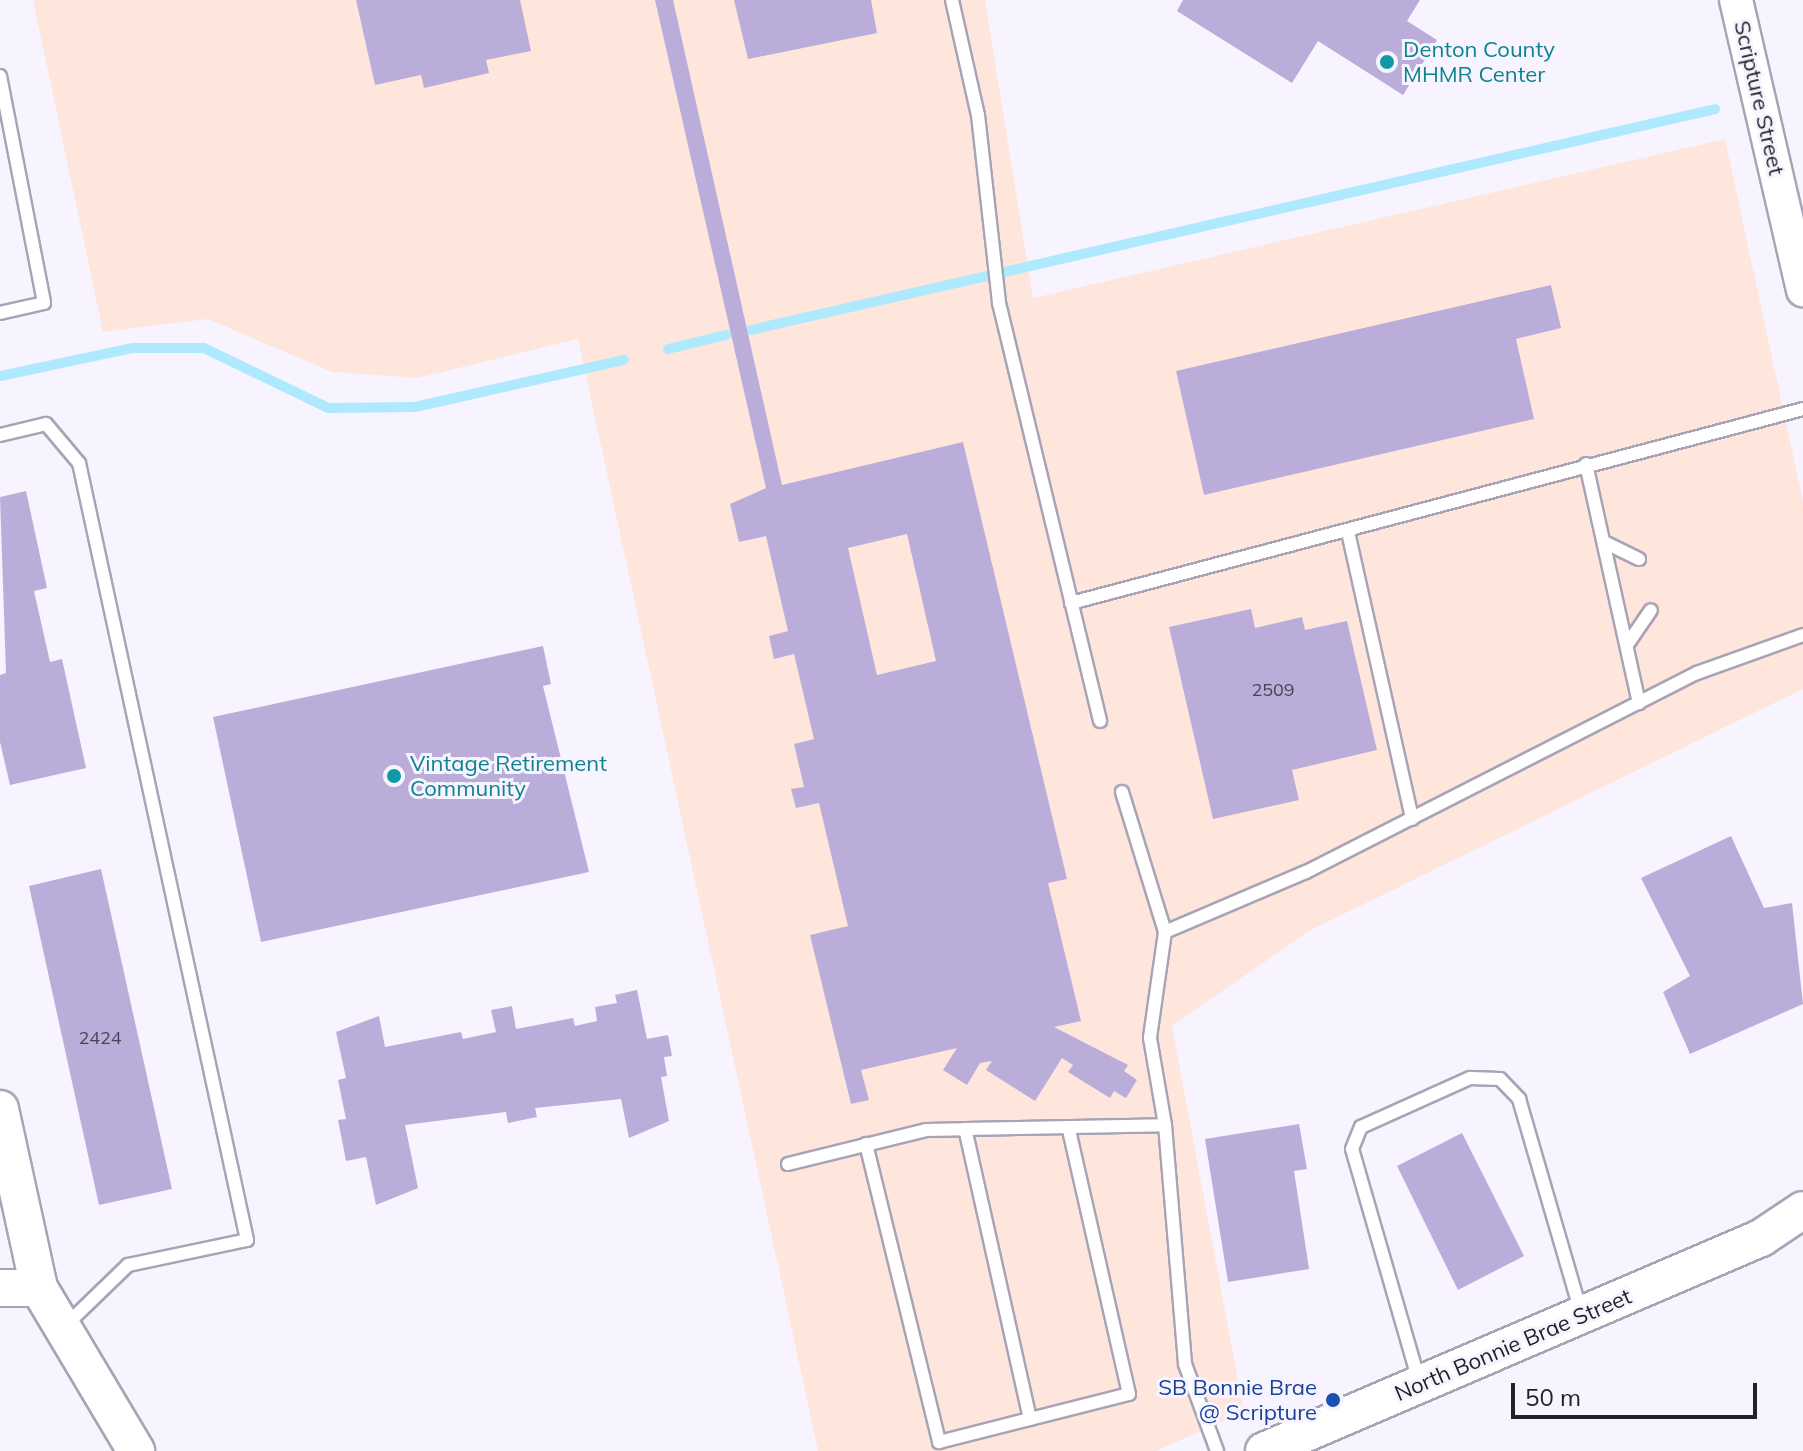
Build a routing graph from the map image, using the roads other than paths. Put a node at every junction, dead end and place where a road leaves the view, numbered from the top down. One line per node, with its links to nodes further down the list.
1 (952, 0): 12 (lane)
2 (1736, 0): 4 (street, Scripture Street)
3 (0, 76): 5 (lane)
4 (1803, 290)
5 (0, 313)
6 (1803, 409): 8 (lane)
7 (0, 435): 33 (lane)
8 (1586, 464): 9 (lane); 10 (lane)
9 (1348, 532): 12 (lane); 19 (lane)
10 (1604, 542): 11 (lane); 15 (lane)
11 (1639, 559)
12 (1071, 603): 17 (lane)
13 (1651, 610): 15 (lane)
14 (1803, 635): 16 (lane)
15 (1627, 645): 16 (lane)
16 (1639, 703): 19 (lane)
17 (1100, 721)
18 (1122, 792): 20 (lane)
19 (1412, 819): 20 (lane)
20 (1165, 932): 22 (lane)
21 (0, 1109): 31 (main road)
22 (1165, 1125): 24 (lane); 37 (lane)
23 (965, 1129): 24 (lane); 25 (lane); 35 (lane)
24 (1069, 1130): 35 (lane)
25 (866, 1144): 26 (lane); 35 (lane)
26 (788, 1164)
27 (1803, 1210): 29 (main road, North Bonnie Brae Street)
28 (1803, 1233): 29 (main road, North Bonnie Brae Street)
29 (1761, 1238): 32 (main road, North Bonnie Brae Street)
30 (0, 1288): 31 (main road)
31 (39, 1288): 33 (main road)
32 (1582, 1316): 34 (main road, North Bonnie Brae Street); 34 (lane)
33 (60, 1331): 36 (main road)
34 (1420, 1385): 38 (main road, North Bonnie Brae Street)
35 (1030, 1419)
36 (136, 1451)
37 (1217, 1451)
38 (1264, 1451)

